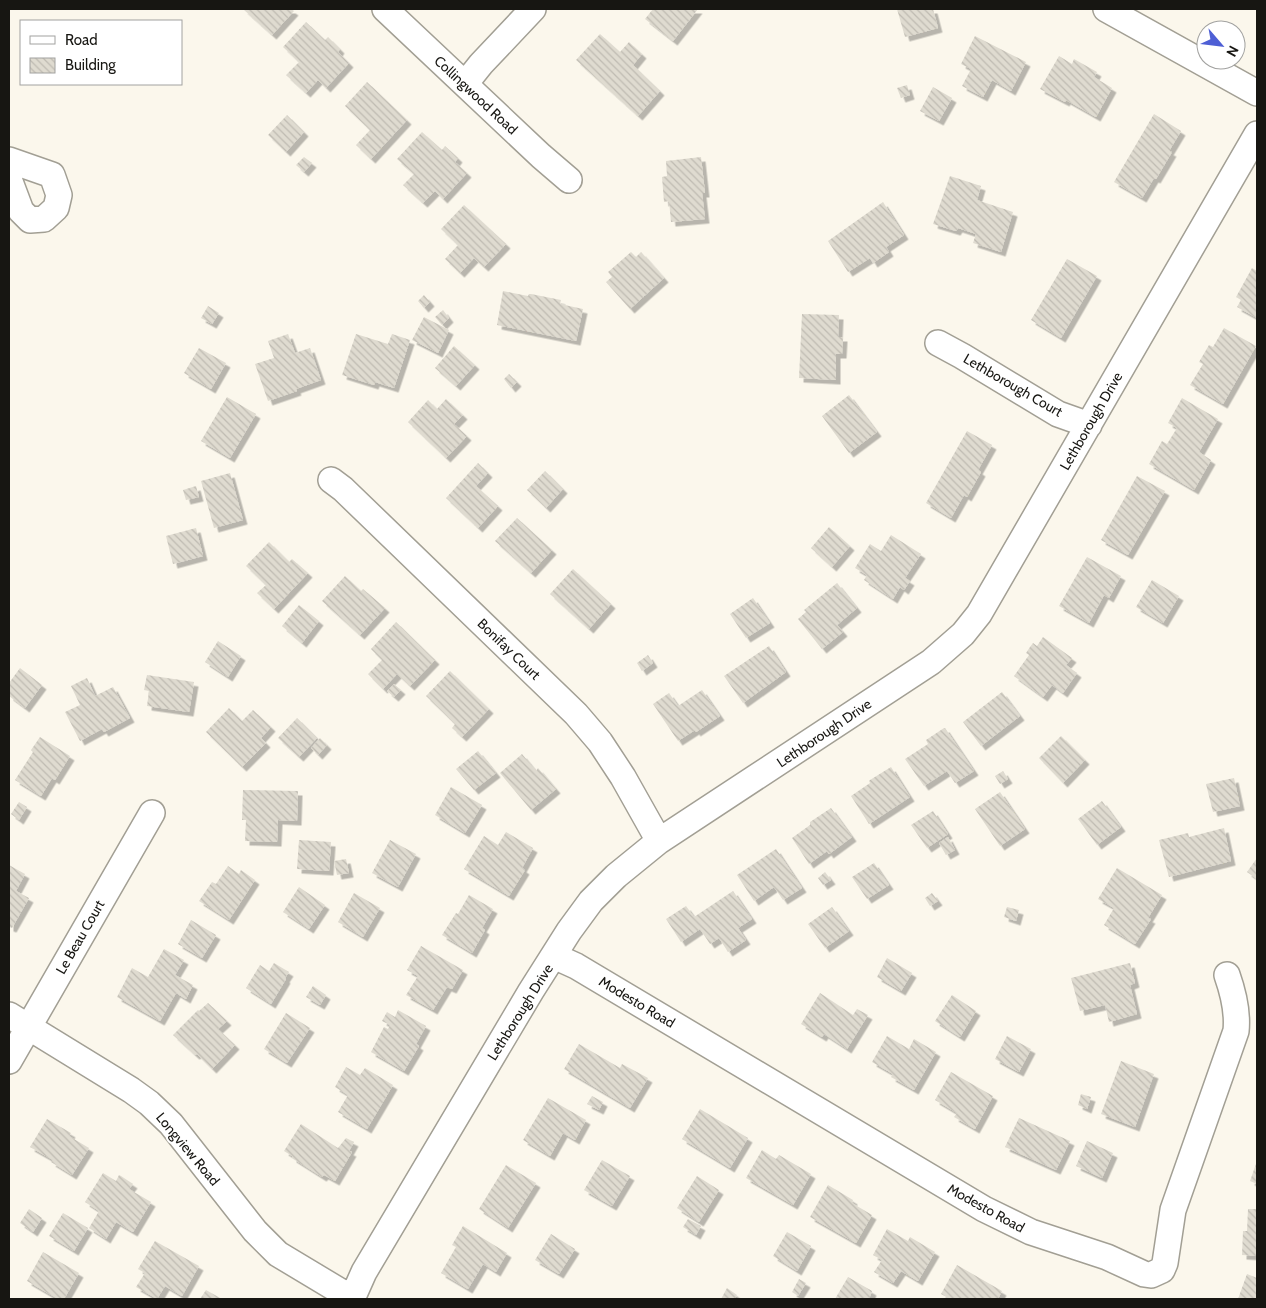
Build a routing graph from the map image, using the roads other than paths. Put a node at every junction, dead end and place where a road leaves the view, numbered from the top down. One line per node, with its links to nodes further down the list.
1 (385, 9): 4 (street, Collingwood Road)
2 (533, 9): 4 (street)
3 (1106, 9): 5 (street)
4 (465, 84): 9 (street, Collingwood Road)
5 (1257, 93)
6 (1257, 134): 11 (street, Lethborough Drive)
7 (9, 160): 8 (street)
8 (9, 179)
9 (568, 180)
10 (938, 343): 11 (street, Lethborough Court)
11 (1088, 425): 14 (street, Lethborough Drive)
12 (331, 480): 14 (street, Bonifay Court)
13 (152, 813): 17 (street, Le Beau Court)
14 (659, 841): 15 (street, Lethborough Drive)
15 (554, 956): 16 (street, Modesto Road); 19 (street, Lethborough Drive)
16 (1227, 974)
17 (18, 1021): 18 (street, Le Beau Court); 19 (street, Longview Road)
18 (9, 1061)
19 (352, 1299)

